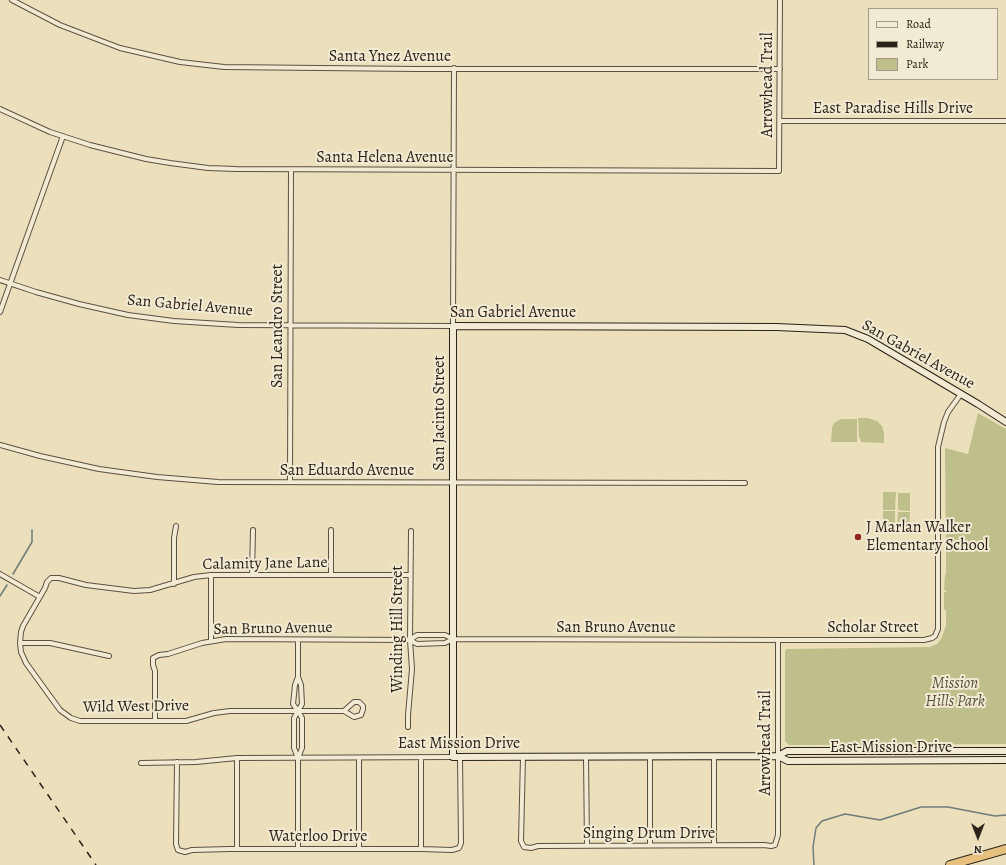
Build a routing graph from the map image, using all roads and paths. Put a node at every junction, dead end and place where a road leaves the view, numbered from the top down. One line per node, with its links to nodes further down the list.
1 (12, 0): 3 (street, Santa Ynez Avenue)
2 (780, 0): 4 (street, Arrowhead Trail)
3 (454, 68): 4 (street, Santa Ynez Avenue); 10 (street, San Jacinto Street)
4 (780, 69): 6 (street, Arrowhead Trail)
5 (0, 109): 8 (street, Santa Helena Avenue)
6 (780, 120): 7 (street, East Paradise Hills Drive); 11 (street, Arrowhead Trail)
7 (1006, 120)
8 (63, 136): 9 (street, Santa Helena Avenue); 13 (street)
9 (291, 169): 10 (street, Santa Helena Avenue); 15 (street, San Leandro Street)
10 (453, 170): 11 (street, Santa Helena Avenue); 16 (street, San Jacinto Street)
11 (779, 171)
12 (0, 280): 13 (street, San Gabriel Avenue)
13 (10, 284): 14 (street); 15 (street, San Gabriel Avenue)
14 (0, 312)
15 (290, 326): 16 (street, San Gabriel Avenue); 20 (street, San Leandro Street)
16 (453, 326): 17 (street, San Gabriel Avenue); 21 (street, San Jacinto Street)
17 (961, 394): 18 (street, San Gabriel Avenue); 38 (street, Scholar Street)
18 (1006, 422)
19 (0, 445): 20 (street, San Eduardo Avenue)
20 (290, 482): 21 (street, San Eduardo Avenue)
21 (452, 483): 22 (street, San Eduardo Avenue); 35 (street, San Jacinto Street)
22 (745, 484)
23 (176, 526): 33 (street)
24 (253, 530): 29 (street)
25 (332, 530): 30 (street)
26 (411, 531): 31 (street, Winding Hill Street)
27 (0, 574): 34 (street)
28 (211, 575): 29 (street, Calamity Jane Lane); 33 (street, Calamity Jane Lane); 39 (street)
29 (252, 575): 30 (street, Calamity Jane Lane)
30 (331, 575): 31 (street, Calamity Jane Lane)
31 (410, 575): 37 (street, Winding Hill Street)
32 (52, 578): 33 (street, Calamity Jane Lane); 34 (street, Wild West Drive)
33 (174, 584)
34 (40, 597): 40 (street, Wild West Drive)
35 (453, 639): 37 (street, San Bruno Avenue); 37 (street, San Bruno Avenue); 38 (street, San Bruno Avenue); 52 (street, San Jacinto Street)
36 (298, 640): 37 (street, San Bruno Avenue); 39 (street, San Bruno Avenue); 42 (street)
37 (410, 640): 46 (street, Winding Hill Street)
38 (778, 640): 50 (street, Arrowhead Trail)
39 (211, 641): 45 (street, San Bruno Avenue)
40 (20, 643): 41 (street); 45 (street, Wild West Drive)
41 (109, 656)
42 (298, 677): 43 (street); 43 (street)
43 (298, 711): 44 (street, Wild West Drive); 45 (street, Wild West Drive); 57 (street); 57 (street)
44 (344, 711): 44 (street, Wild West Drive)
45 (155, 721)
46 (408, 727)
47 (1006, 751): 50 (street, East Mission Drive)
48 (650, 756): 49 (street, East Mission Drive); 55 (street, East Mission Drive); 62 (street)
49 (714, 756): 50 (street, East Mission Drive); 63 (street)
50 (778, 756): 59 (street, East Mission Drive); 64 (street, Arrowhead Trail)
51 (421, 757): 52 (street, East Mission Drive); 58 (street, East Mission Drive); 69 (street)
52 (452, 757): 53 (street, East Mission Drive)
53 (460, 757): 54 (street, East Mission Drive); 69 (street, Waterloo Drive)
54 (522, 757): 55 (street, East Mission Drive); 65 (street, Singing Drum Drive)
55 (586, 757): 65 (street)
56 (237, 758): 57 (street, East Mission Drive); 60 (street, East Mission Drive); 66 (street)
57 (298, 758): 58 (street, East Mission Drive); 67 (street)
58 (359, 758): 68 (street)
59 (1006, 760)
60 (177, 762): 61 (street, East Mission Drive); 66 (street, Waterloo Drive)
61 (141, 763)
62 (650, 845): 63 (street, Singing Drum Drive); 65 (street, Singing Drum Drive)
63 (714, 845): 64 (street, Singing Drum Drive)
64 (775, 845)
65 (587, 846)
66 (237, 849): 67 (street, Waterloo Drive)
67 (298, 849): 68 (street, Waterloo Drive)
68 (359, 849): 69 (street, Waterloo Drive)
69 (421, 849)
70 (1006, 849): 71 (highway)
71 (950, 865)

